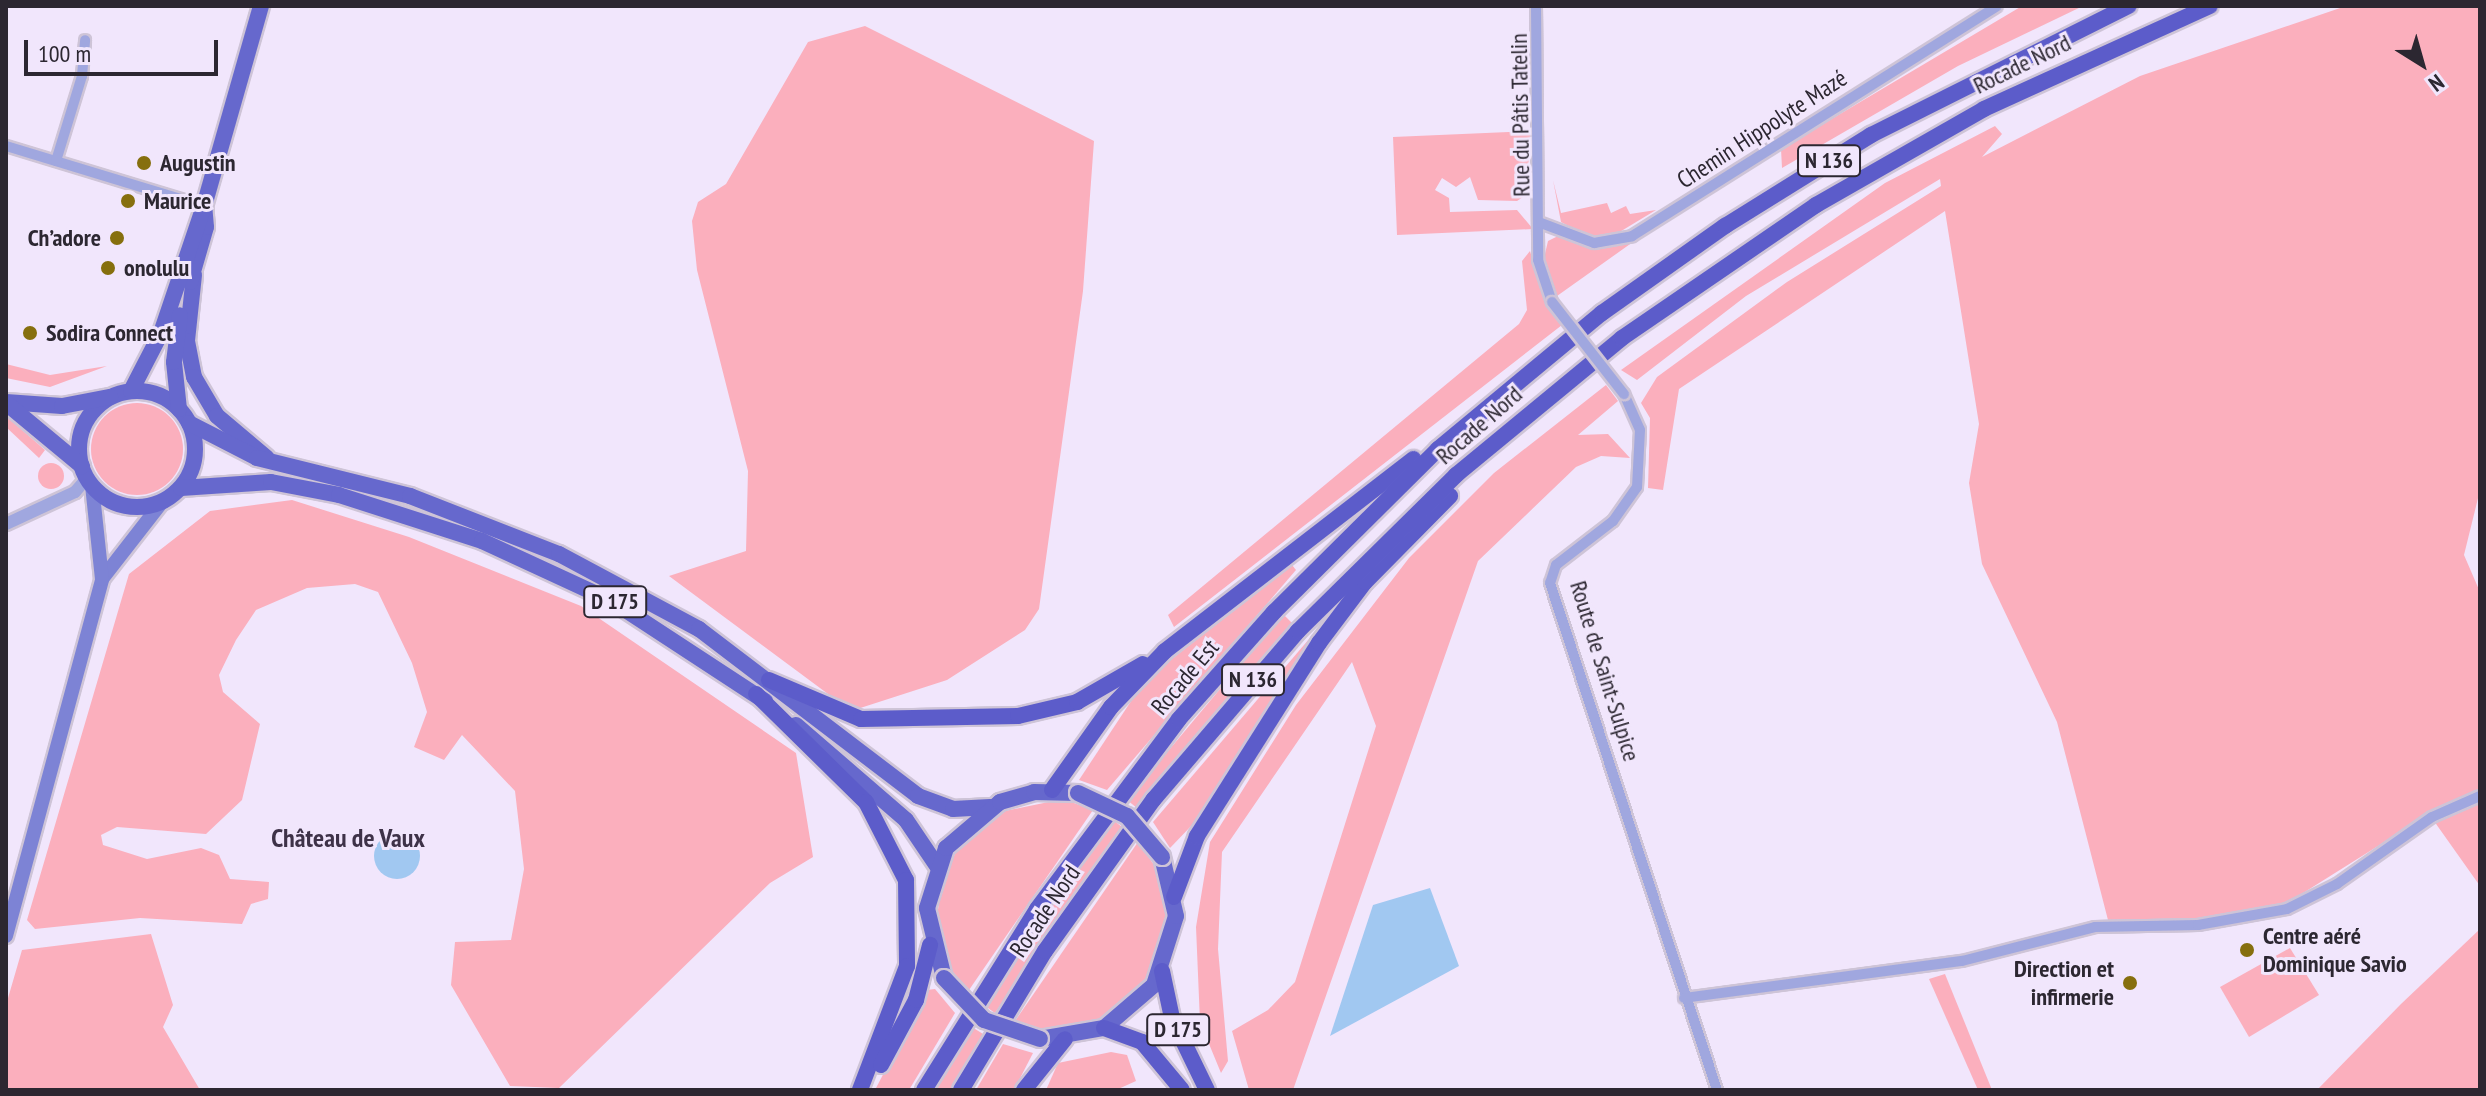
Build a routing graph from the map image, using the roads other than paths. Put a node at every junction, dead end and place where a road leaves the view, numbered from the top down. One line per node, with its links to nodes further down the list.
1 (261, 6): 9 (main road)
2 (1536, 6): 10 (street, Rue du Pâtis Tatelin)
3 (1997, 6): 10 (street, Chemin Hippolyte Mazé)
4 (2129, 6): 13 (highway, Rocade Nord / N 136)
5 (2210, 6): 12 (highway, Rocade Nord / N 136)
6 (85, 40): 8 (street)
7 (6, 146): 8 (street)
8 (56, 161): 9 (street)
9 (204, 206): 11 (main road); 14 (main road)
10 (1541, 223): 35 (street, Route de Saint-Sulpice, bridge)
11 (194, 275): 17 (main road); 18 (main road)
12 (1622, 338): 31 (highway); 41 (highway, Rocade Nord / N 136)
13 (1551, 353): 24 (highway); 40 (highway, Rocade Est / N 136)
14 (131, 391): 15 (main road); 17 (main road)
15 (111, 397): 16 (main road); 19 (main road)
16 (6, 402): 19 (main road)
17 (184, 416): 18 (main road, D 175); 20 (main road)
18 (267, 458): 25 (main road, D 175)
19 (87, 477): 21 (main road); 22 (street); 23 (main road)
20 (181, 488): 21 (main road); 26 (main road, D 175)
21 (162, 502): 23 (main road)
22 (6, 524)
23 (102, 579): 32 (main road)
24 (1165, 651): 25 (highway); 27 (highway)
25 (769, 680): 29 (main road, D 175)
26 (756, 694): 30 (main road, D 175); 38 (highway)
27 (1052, 790): 29 (main road); 31 (main road, bridge)
28 (2480, 796): 35 (street)
29 (990, 807): 30 (main road)
30 (937, 866): 33 (main road)
31 (1174, 897): 34 (main road)
32 (6, 936)
33 (930, 945): 37 (main road, bridge); 39 (highway)
34 (1162, 971): 36 (main road); 44 (highway, D 175)
35 (1684, 998): 45 (street, Route de Saint-Sulpice)
36 (1104, 1028): 37 (main road); 43 (highway, D 175)
37 (1065, 1039): 42 (highway)
38 (860, 1090)
39 (868, 1090)
40 (924, 1090)
41 (961, 1090)
42 (1024, 1090)
43 (1182, 1090)
44 (1207, 1090)
45 (1717, 1090)

